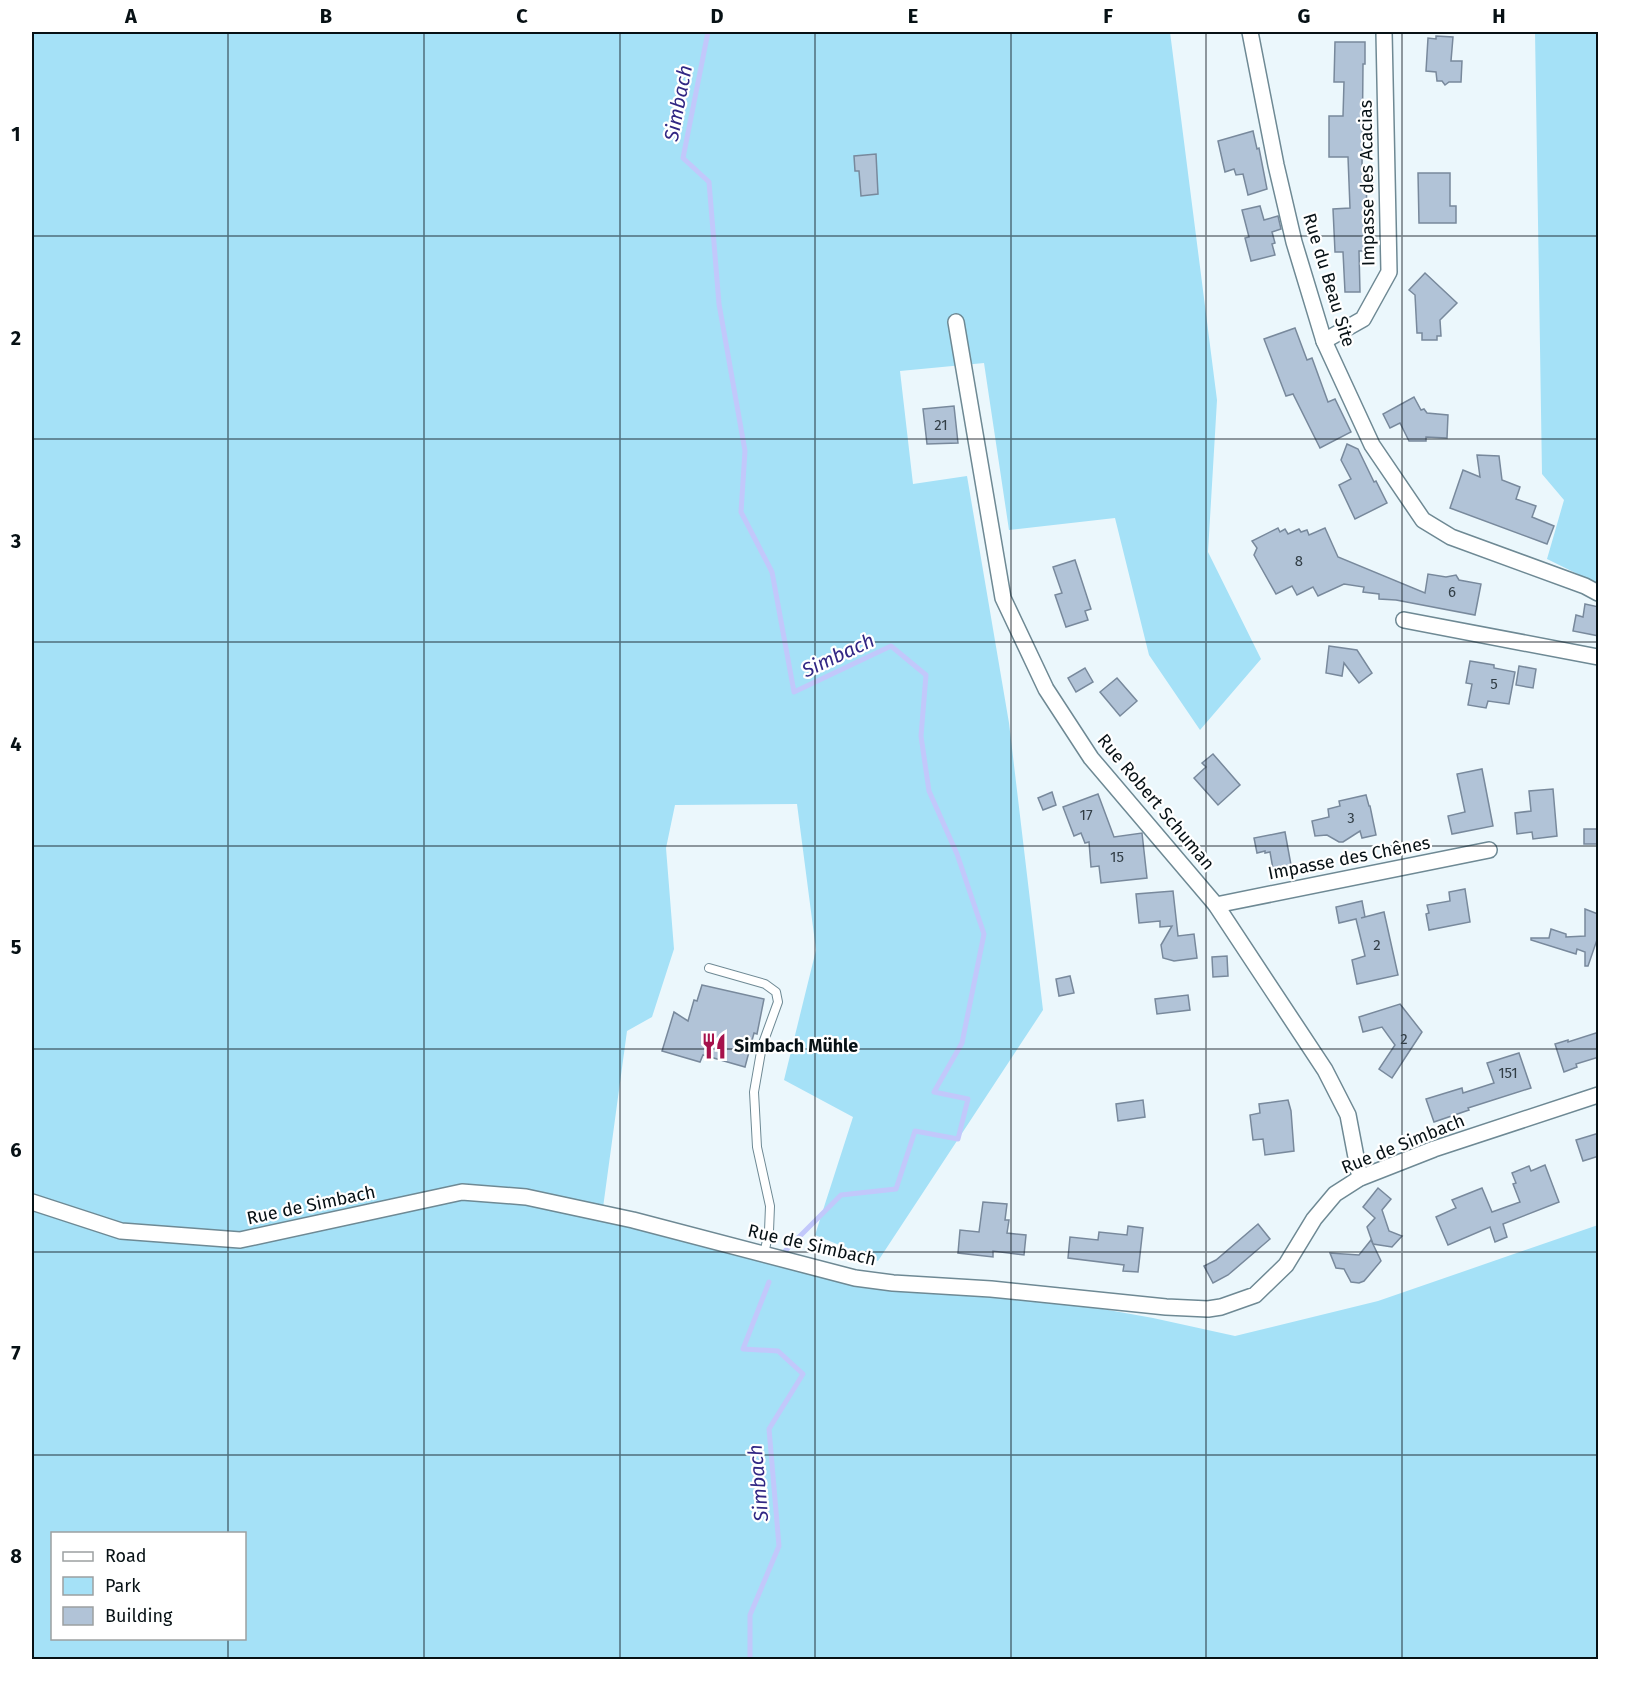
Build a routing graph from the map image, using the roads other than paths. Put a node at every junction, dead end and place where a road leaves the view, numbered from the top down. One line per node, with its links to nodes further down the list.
1 (1250, 32): 4 (street, Rue du Beau Site)
2 (1384, 32): 4 (street, Impasse des Acacias)
3 (956, 321): 9 (street, Rue Robert Schuman)
4 (1324, 341): 5 (street, Rue du Beau Site)
5 (1599, 593)
6 (1404, 620): 7 (street)
7 (1599, 657)
8 (1489, 850): 9 (street, Impasse des Chênes)
9 (1216, 904): 12 (street, Rue Robert Schuman)
10 (709, 968): 14 (lane)
11 (1599, 1095): 12 (street, Rue de Simbach)
12 (1360, 1178): 14 (street, Rue de Simbach)
13 (32, 1202): 14 (street, Rue de Simbach)
14 (764, 1254)

